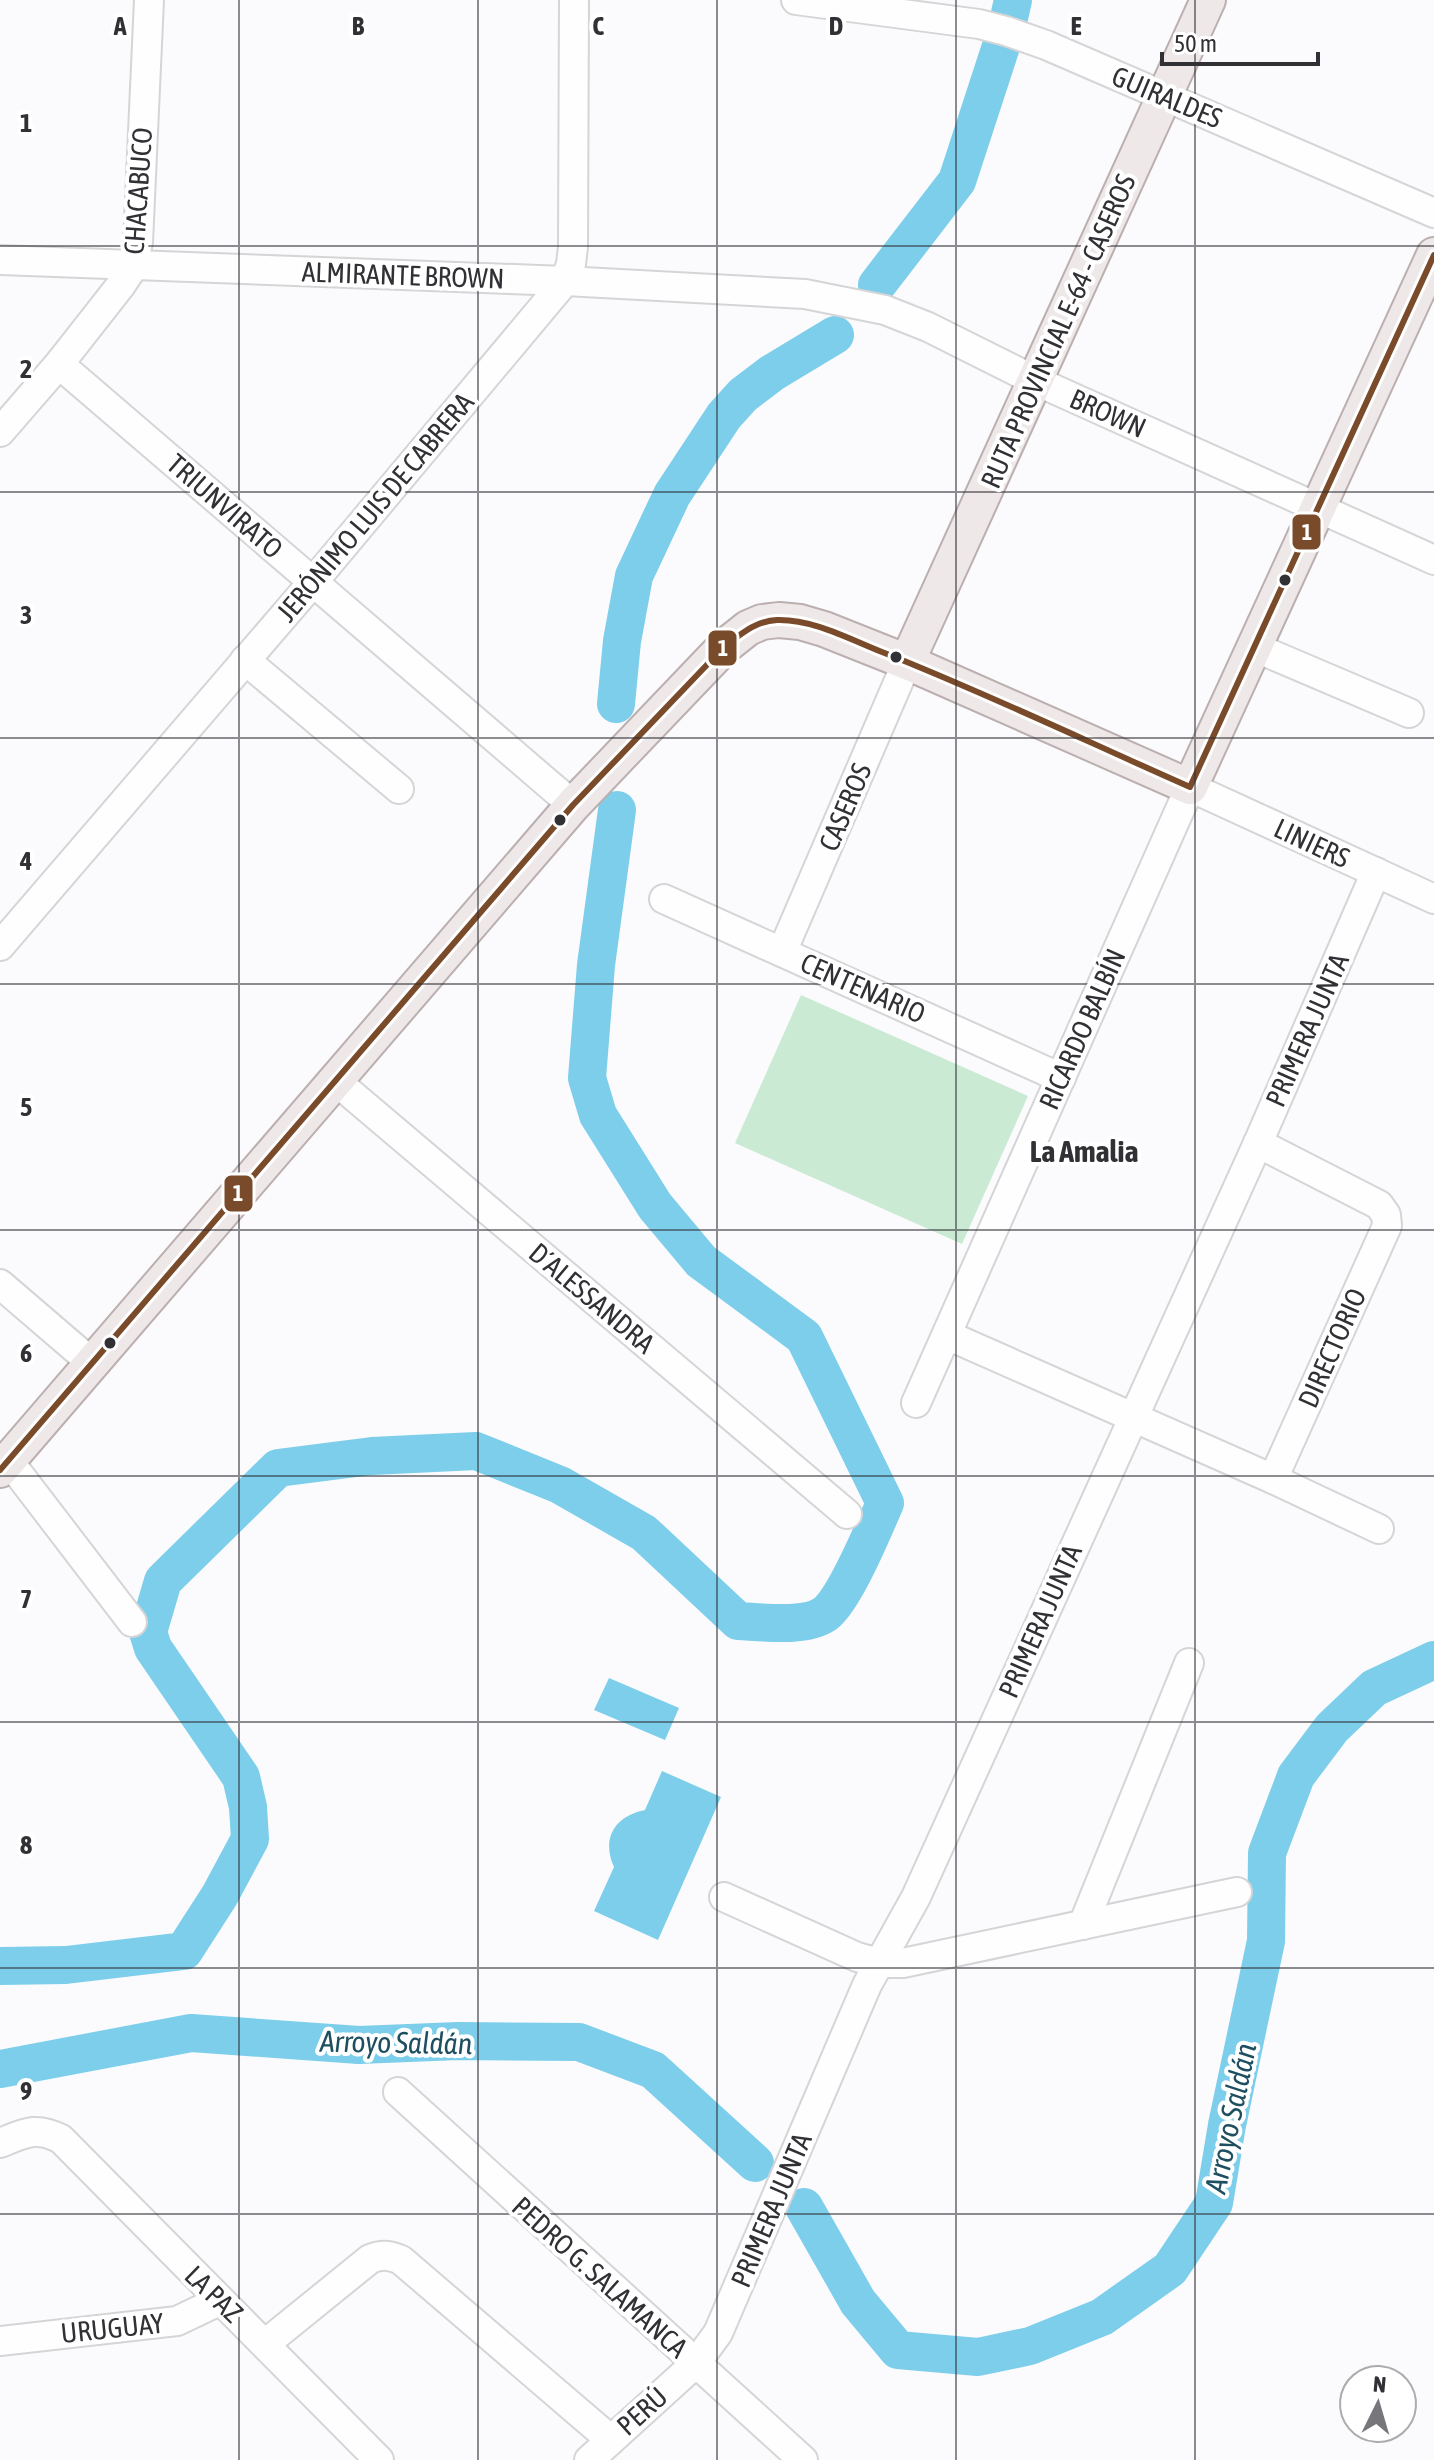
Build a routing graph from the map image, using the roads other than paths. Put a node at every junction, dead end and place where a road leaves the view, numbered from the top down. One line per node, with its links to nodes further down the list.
1 (149, 0): 9 (street, CHACABUCO)
2 (574, 0): 10 (street, JERÓNIMO LUIS DE CABRERA)
3 (796, 0): 5 (street, GUIRALDES)
4 (1208, 0): 5 (main road, RUTA PROVINCIAL E-64 - CASEROS)
5 (1165, 96): 6 (street, GUIRALDES); 13 (main road, RUTA PROVINCIAL E-64 - CASEROS)
6 (1434, 213)
7 (1434, 255): 15 (main road)
8 (0, 260): 9 (street, ALMIRANTE BROWN)
9 (133, 267): 10 (street, ALMIRANTE BROWN); 12 (street, CHACABUCO)
10 (565, 281): 11 (street, ALMIRANTE BROWN); 17 (street, JERÓNIMO LUIS DE CABRERA)
11 (805, 294): 13 (street, BROWN)
12 (59, 364): 14 (street, CHACABUCO); 17 (street, TRIUNVIRATO)
13 (1036, 381): 15 (street, BROWN); 20 (main road, RUTA PROVINCIAL E-64 - CASEROS)
14 (0, 432)
15 (1318, 508): 16 (street, BROWN); 18 (main road)
16 (1434, 560)
17 (313, 582): 19 (street, JERÓNIMO LUIS DE CABRERA); 24 (street, TRIUNVIRATO)
18 (1254, 647): 21 (street); 22 (main road)
19 (245, 660): 23 (street); 28 (street, JERÓNIMO LUIS DE CABRERA)
20 (907, 662): 22 (main road); 24 (main road); 29 (street, CASEROS)
21 (1409, 713)
22 (1190, 787): 25 (street, LINIERS); 30 (street, RICARDO BALBÍN)
23 (399, 789)
24 (573, 805): 31 (main road)
25 (1376, 872): 27 (street, LINIERS); 32 (street, PRIMERA JUNTA)
26 (664, 899): 29 (street, CENTENARIO)
27 (1434, 899)
28 (0, 946)
29 (782, 952): 30 (street, CENTENARIO)
30 (1061, 1078): 34 (street, RICARDO BALBÍN)
31 (337, 1082): 35 (main road); 40 (street, D´ALESSANDRA)
32 (1258, 1143): 37 (street, PRIMERA JUNTA); 39 (street, DIRECTORIO)
33 (0, 1284): 35 (street)
34 (947, 1335): 36 (street, RICARDO BALBÍN); 37 (street)
35 (92, 1363): 38 (main road)
36 (916, 1403)
37 (1132, 1417): 39 (street); 47 (street, PRIMERA JUNTA)
38 (4, 1465): 42 (street)
39 (1273, 1479): 41 (street)
40 (847, 1514)
41 (1379, 1529)
42 (132, 1622)
43 (1189, 1663): 46 (street)
44 (1237, 1892): 46 (street)
45 (724, 1897): 47 (street)
46 (1083, 1925): 47 (street)
47 (879, 1963): 53 (street, PRIMERA JUNTA)
48 (398, 2092): 53 (street, PEDRO G. SALAMANCA)
49 (0, 2143): 50 (street, LA PAZ)
50 (219, 2301): 51 (street, URUGUAY); 52 (street, LA PAZ)
51 (0, 2341)
52 (265, 2344): 54 (street); 55 (street, LA PAZ)
53 (696, 2363): 54 (street, PERÚ); 57 (street, PEDRO G. SALAMANCA)
54 (611, 2440): 56 (street, PERÚ)
55 (379, 2460)
56 (589, 2460)
57 (803, 2460)

